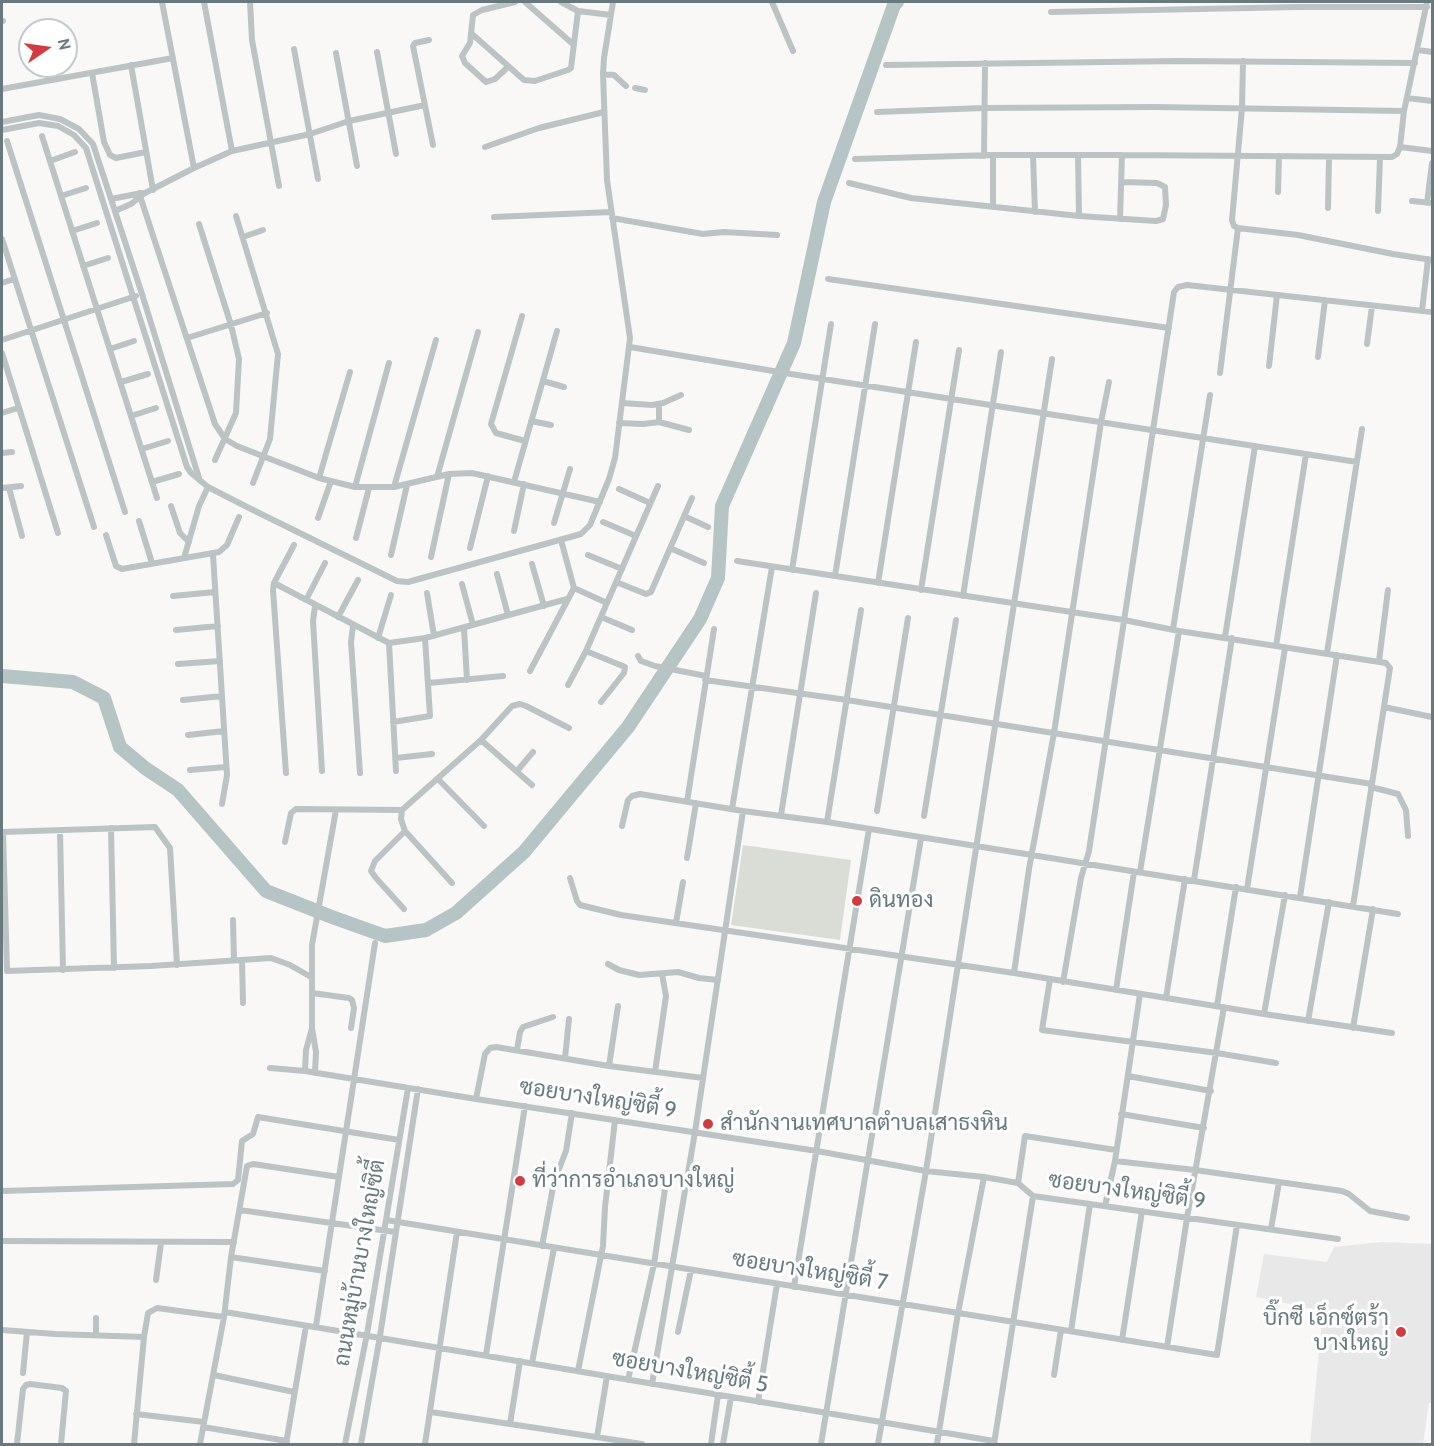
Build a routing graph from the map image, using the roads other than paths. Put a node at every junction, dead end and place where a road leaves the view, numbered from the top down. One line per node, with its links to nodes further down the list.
1 (162, 2): 22 (street)
2 (204, 2): 54 (street)
3 (250, 2): 50 (street)
4 (515, 2): 13 (street)
5 (525, 2): 15 (street)
6 (561, 2): 10 (street)
7 (613, 2): 12 (street)
8 (772, 2): 18 (street)
9 (1427, 4): 11 (street); 17 (street)
10 (578, 11): 12 (street); 15 (street)
11 (1052, 12)
12 (611, 15): 30 (street)
13 (472, 34): 28 (street); 28 (street)
14 (429, 40): 37 (street)
15 (574, 45): 28 (street)
16 (294, 49): 47 (street)
17 (1418, 50): 20 (street); 25 (street)
18 (794, 51)
19 (377, 52): 43 (street)
20 (1432, 52)
21 (336, 53): 44 (street)
22 (173, 58): 27 (street); 72 (street)
23 (1243, 61): 24 (street); 25 (street); 39 (street)
24 (985, 63): 26 (street); 38 (street)
25 (1415, 63): 35 (street)
26 (886, 65)
27 (131, 66): 29 (street); 55 (street)
28 (508, 67)
29 (92, 73): 33 (street); 55 (street)
30 (603, 74): 31 (street); 41 (street)
31 (626, 86)
32 (635, 88): 34 (street)
33 (2, 89)
34 (645, 90)
35 (1407, 98): 36 (street); 40 (street)
36 (1432, 101)
37 (425, 105): 43 (street); 51 (street)
38 (983, 108): 39 (street); 42 (street); 63 (street)
39 (1242, 108): 40 (street); 64 (street)
40 (1404, 111): 53 (street)
41 (604, 112): 52 (street); 89 (street)
42 (877, 112)
43 (388, 113): 44 (street); 58 (street)
44 (349, 121): 47 (street); 71 (street)
45 (2, 122): 84 (street)
46 (2, 130): 84 (street)
47 (310, 134): 50 (street); 73 (street)
48 (42, 136): 69 (street)
49 (7, 141): 119 (street)
50 (272, 143): 54 (street); 76 (street)
51 (433, 144)
52 (485, 147)
53 (1400, 147): 56 (street); 67 (street)
54 (232, 151): 72 (street)
55 (146, 152): 78 (street)
56 (1432, 152)
57 (75, 153): 69 (street)
58 (396, 154)
59 (1122, 154): 62 (street); 64 (street); 74 (street)
60 (993, 155): 61 (street); 63 (street); 85 (street)
61 (1033, 155): 62 (street); 88 (street)
62 (1078, 155): 91 (street)
63 (984, 156): 68 (street)
64 (1238, 156): 65 (street); 96 (street)
65 (1279, 156): 66 (street); 79 (street)
66 (1329, 157): 67 (street); 86 (street)
67 (1380, 158): 87 (street)
68 (855, 159)
69 (50, 161): 81 (street)
70 (1432, 163): 83 (street)
71 (357, 166)
72 (194, 168): 78 (street)
73 (318, 179)
74 (1122, 182): 93 (street); 93 (street)
75 (849, 183): 85 (street)
76 (279, 186)
77 (86, 188): 81 (street)
78 (153, 190): 80 (street)
79 (1278, 192)
80 (142, 195): 84 (street); 84 (street); 127 (street)
81 (61, 196): 97 (street)
82 (1413, 201): 83 (street)
83 (1430, 203)
84 (111, 205): 109 (street); 111 (street)
85 (993, 207): 88 (street)
86 (1328, 208)
87 (1378, 211)
88 (1035, 212): 91 (street)
89 (611, 215): 92 (street); 99 (street); 133 (street)
90 (236, 216): 100 (street)
91 (1079, 216): 93 (street)
92 (494, 217)
93 (1120, 219)
94 (97, 223): 97 (street)
95 (199, 224): 122 (street)
96 (1238, 228): 103 (street); 108 (street)
97 (72, 231): 104 (street)
98 (263, 231): 100 (street)
99 (777, 235)
100 (243, 237): 117 (street)
101 (2, 243): 105 (street)
102 (108, 258): 104 (street)
103 (1430, 259): 115 (street)
104 (83, 266): 114 (street)
105 (14, 279): 107 (street); 124 (street)
106 (828, 279): 123 (street)
107 (2, 283)
108 (1230, 289): 110 (street); 123 (street); 143 (street)
109 (142, 294): 111 (street); 190 (street)
110 (1277, 296): 112 (street); 141 (street)
111 (134, 297): 114 (street); 190 (street)
112 (1325, 300): 113 (street); 138 (street)
113 (1372, 306): 115 (street); 132 (street)
114 (97, 308): 119 (street); 134 (street)
115 (1422, 311): 116 (street)
116 (1432, 312)
117 (267, 313): 122 (street); 181 (street)
118 (522, 316): 175 (street)
119 (64, 319): 124 (street); 211 (street)
120 (831, 324): 146 (street)
121 (875, 324): 150 (street)
122 (231, 325): 127 (street); 173 (street)
123 (1169, 328): 171 (street)
124 (30, 330): 128 (street); 218 (street)
125 (557, 331): 147 (street)
126 (477, 332): 188 (street)
127 (187, 338): 173 (street)
128 (2, 340)
129 (436, 340): 201 (street)
130 (134, 341): 134 (street)
131 (916, 342): 152 (street)
132 (1367, 344)
133 (630, 347): 146 (street); 156 (street)
134 (110, 349): 148 (street)
135 (958, 350): 155 (street)
136 (1001, 352): 158 (street)
137 (2, 353): 145 (street)
138 (1318, 357)
139 (1052, 359): 162 (street)
140 (389, 363): 200 (street)
141 (1269, 366)
142 (350, 372): 189 (street)
143 (1220, 373)
144 (148, 374): 148 (street)
145 (4, 375): 159 (street)
146 (823, 378): 150 (street); 243 (street)
147 (543, 381): 151 (street); 164 (street)
148 (121, 382): 163 (street)
149 (1109, 382): 167 (street)
150 (865, 385): 152 (street); 245 (street)
151 (564, 387)
152 (908, 392): 155 (street); 249 (street)
153 (681, 395): 157 (street)
154 (1210, 395): 172 (street)
155 (951, 399): 158 (street); 252 (street)
156 (622, 404): 157 (street); 166 (street)
157 (659, 404): 165 (street)
158 (992, 406): 162 (street); 259 (street)
159 (18, 408): 161 (street); 221 (street)
160 (156, 408): 163 (street)
161 (2, 413)
162 (1044, 414): 167 (street); 263 (street)
163 (131, 416): 177 (street)
164 (531, 421): 168 (street); 175 (street)
165 (659, 422): 166 (street); 170 (street)
166 (619, 423): 208 (street)
167 (1101, 423): 171 (street); 267 (street)
168 (551, 426)
169 (1362, 429): 183 (street)
170 (689, 430)
171 (1152, 430): 172 (street); 273 (street)
172 (1203, 438): 176 (street); 281 (street)
173 (225, 439): 181 (street); 182 (street)
174 (168, 441): 177 (street)
175 (525, 441): 193 (street)
176 (1255, 446): 180 (street); 285 (street)
177 (142, 449): 191 (street)
178 (12, 452): 179 (street)
179 (2, 453)
180 (1306, 454): 183 (street); 287 (street)
181 (265, 457): 189 (street); 194 (street)
182 (215, 460)
183 (1357, 462): 290 (street)
184 (570, 469): 205 (street)
185 (179, 474): 191 (street)
186 (449, 474): 187 (street); 188 (street); 234 (street)
187 (488, 476): 193 (street); 229 (street)
188 (437, 477): 196 (street)
189 (320, 478): 192 (street)
190 (199, 479): 199 (street)
191 (152, 482): 206 (street)
192 (331, 482): 200 (street); 214 (street)
193 (514, 482): 195 (street)
194 (253, 483)
195 (524, 484): 205 (street); 220 (street)
196 (407, 485): 201 (street); 232 (street)
197 (21, 486): 202 (street)
198 (658, 486): 209 (street)
199 (208, 487): 226 (street); 227 (street)
200 (355, 487): 203 (street)
201 (394, 487): 203 (street)
202 (5, 488): 224 (street)
203 (369, 488): 225 (street)
204 (619, 489): 209 (street)
205 (563, 492): 208 (street); 217 (street)
206 (156, 498)
207 (692, 498): 212 (street)
208 (600, 502): 226 (street)
209 (650, 503): 223 (street)
210 (171, 506): 227 (street)
211 (125, 512)
212 (684, 516): 219 (street); 230 (street)
213 (239, 517): 231 (street)
214 (318, 518)
215 (139, 521): 237 (street)
216 (603, 522): 223 (street)
217 (554, 523)
218 (94, 527)
219 (708, 527)
220 (513, 531)
221 (58, 533)
222 (106, 535): 237 (street)
223 (636, 536): 242 (street)
224 (22, 537)
225 (356, 538)
226 (561, 540): 251 (street)
227 (189, 542): 235 (street)
228 (294, 545): 248 (street)
229 (470, 548)
230 (670, 548): 239 (street); 247 (street)
231 (213, 555): 235 (street); 254 (street)
232 (391, 555)
233 (588, 555): 242 (street)
234 (431, 557)
235 (184, 558): 237 (street)
236 (737, 561): 241 (street)
237 (152, 563)
238 (326, 563): 261 (street)
239 (704, 563)
240 (532, 564): 265 (street)
241 (772, 567): 243 (street); 302 (street)
242 (622, 569): 247 (street)
243 (792, 570): 245 (street)
244 (497, 574): 268 (street)
245 (835, 576): 249 (street)
246 (358, 580): 269 (street)
247 (616, 582): 262 (street)
248 (274, 583): 261 (street); 331 (street)
249 (878, 583): 252 (street)
250 (462, 584): 274 (street)
251 (574, 588): 260 (street); 262 (street)
252 (921, 590): 259 (street)
253 (1388, 590): 294 (street)
254 (215, 592): 258 (street); 275 (street)
255 (816, 592): 303 (street)
256 (427, 593): 282 (street)
257 (391, 595): 283 (street)
258 (173, 596)
259 (963, 596): 263 (street)
260 (567, 599): 265 (street); 296 (street)
261 (306, 600): 264 (street)
262 (607, 603): 270 (street)
263 (1015, 604): 267 (street); 313 (street)
264 (315, 606): 269 (street); 328 (street)
265 (543, 606): 268 (street)
266 (861, 610): 306 (street)
267 (1071, 612): 273 (street); 316 (street)
268 (508, 615): 274 (street)
269 (338, 617): 276 (street)
270 (601, 617): 280 (street); 289 (street)
271 (908, 618): 309 (street)
272 (956, 620): 310 (street)
273 (1124, 620): 281 (street); 319 (street)
274 (473, 625): 277 (street)
275 (218, 626): 279 (street); 293 (street)
276 (353, 626): 283 (street); 332 (street)
277 (464, 628): 282 (street); 299 (street)
278 (714, 629): 298 (street)
279 (176, 630)
280 (632, 630)
281 (1176, 630): 285 (street); 320 (street)
282 (434, 636): 284 (street)
283 (378, 638): 286 (street)
284 (425, 638): 286 (street); 300 (street)
285 (1229, 638): 287 (street); 324 (street)
286 (389, 643): 312 (street)
287 (1276, 646): 288 (street)
288 (1285, 648): 290 (street); 326 (street)
289 (586, 651): 301 (street); 307 (street)
290 (1327, 653): 291 (street)
291 (1337, 655): 294 (street); 333 (street)
292 (638, 656): 298 (street)
293 (220, 661): 295 (street); 304 (street)
294 (1379, 661): 308 (street)
295 (178, 664)
296 (530, 671)
297 (503, 676): 299 (street)
298 (706, 678): 302 (street); 337 (street)
299 (467, 680): 300 (street)
300 (429, 683): 312 (street)
301 (568, 685)
302 (752, 687): 303 (street); 340 (street)
303 (799, 693): 306 (street); 345 (street)
304 (222, 696): 305 (street); 315 (street)
305 (183, 699)
306 (847, 700): 309 (street); 347 (street)
307 (601, 702)
308 (1384, 707): 311 (street); 336 (street)
309 (893, 708): 310 (street); 344 (street)
310 (940, 716): 313 (street); 346 (street)
311 (1432, 717)
312 (393, 722): 323 (street)
313 (996, 725): 316 (street); 358 (street)
314 (569, 728): 318 (street)
315 (224, 731): 317 (street); 325 (street)
316 (1054, 733): 319 (street); 359 (street)
317 (188, 735)
318 (481, 740): 330 (street); 334 (street)
319 (1106, 742): 320 (street); 361 (street)
320 (1160, 750): 324 (street); 362 (street)
321 (533, 752): 330 (street)
322 (432, 754): 323 (street)
323 (396, 758): 329 (street)
324 (1213, 759): 326 (street); 365 (street)
325 (226, 767): 327 (street); 339 (street)
326 (1266, 768): 333 (street); 369 (street)
327 (190, 770)
328 (322, 771)
329 (396, 771)
330 (517, 771): 335 (street)
331 (286, 773)
332 (360, 773)
333 (1319, 775): 336 (street); 371 (street)
334 (438, 778): 342 (street); 348 (street)
335 (532, 784)
336 (1371, 785): 355 (street); 373 (street)
337 (687, 802): 338 (street); 349 (street)
338 (696, 803): 340 (street); 360 (street)
339 (222, 804)
340 (732, 809): 343 (street)
341 (336, 810): 342 (street); 357 (street); 392 (street)
342 (402, 810): 353 (street)
343 (743, 811): 345 (street); 379 (street)
344 (877, 811)
345 (780, 815): 347 (street)
346 (924, 816)
347 (827, 822): 351 (street)
348 (484, 826)
349 (622, 826)
350 (111, 828): 352 (street); 385 (street); 388 (street)
351 (868, 829): 356 (street); 381 (street)
352 (60, 831): 354 (street); 389 (street)
353 (405, 831): 367 (street); 374 (street)
354 (2, 832): 389 (street)
355 (1408, 836)
356 (921, 837): 358 (street); 382 (street)
357 (285, 842)
358 (976, 846): 359 (street); 387 (street)
359 (1032, 855): 361 (street); 390 (street)
360 (687, 858)
361 (1086, 864): 362 (street); 395 (street)
362 (1137, 872): 364 (street); 396 (street)
363 (570, 878): 378 (street)
364 (1185, 879): 365 (street); 399 (street)
365 (1194, 880): 368 (street)
366 (683, 882): 378 (street)
367 (452, 883)
368 (1236, 887): 369 (street); 402 (street)
369 (1247, 889): 370 (street)
370 (1285, 895): 371 (street); 403 (street)
371 (1300, 897): 372 (street)
372 (1329, 902): 373 (street); 406 (street)
373 (1353, 906): 375 (street)
374 (404, 909)
375 (1373, 909): 376 (street); 409 (street)
376 (1398, 914)
377 (233, 920): 383 (street)
378 (676, 923): 379 (street)
379 (726, 931): 381 (street); 394 (street)
380 (375, 943): 423 (street)
381 (849, 949): 382 (street); 437 (street)
382 (902, 957): 387 (street); 438 (street)
383 (234, 960): 384 (street); 385 (street)
384 (242, 960): 392 (street); 400 (street)
385 (177, 964): 388 (street)
386 (608, 964): 391 (street)
387 (957, 964): 390 (street); 440 (street)
388 (114, 968): 389 (street)
389 (63, 970)
390 (1014, 973): 393 (street)
391 (662, 974): 394 (street); 419 (street)
392 (311, 976): 397 (street)
393 (1050, 979): 395 (street); 411 (street)
394 (718, 980): 422 (street)
395 (1063, 982): 396 (street)
396 (1116, 990): 398 (street)
397 (312, 993): 407 (street); 408 (street)
398 (1140, 994): 399 (street); 411 (street)
399 (1166, 998): 402 (street)
400 (243, 1003)
401 (618, 1006): 416 (street)
402 (1221, 1006): 403 (street); 413 (street)
403 (1263, 1014): 406 (street)
404 (553, 1017): 412 (street)
405 (569, 1019): 414 (street)
406 (1308, 1021): 409 (street)
407 (312, 1028): 418 (street); 420 (street)
408 (351, 1028)
409 (1353, 1028): 410 (street)
410 (1392, 1033)
411 (1132, 1043): 413 (street); 421 (street)
412 (517, 1050): 414 (street); 427 (street)
413 (1217, 1053): 415 (street); 426 (street)
414 (565, 1058): 416 (street)
415 (1276, 1063)
416 (609, 1066): 419 (street)
417 (270, 1068): 418 (street, ซอยบางใหญ่ซิตี้ 9)
418 (305, 1071): 420 (street, ซอยบางใหญ่ซิตี้ 9)
419 (655, 1072): 422 (street)
420 (315, 1073): 423 (street, ซอยบางใหญ่ซิตี้ 9)
421 (1128, 1076): 426 (street); 430 (street)
422 (703, 1078): 434 (street)
423 (355, 1079): 424 (street, ซอยบางใหญ่ซิตี้ 9); 433 (street)
424 (408, 1088): 425 (street, ซอยบางใหญ่ซิตี้ 9); 435 (street, ถนนหมู่บ้านบางใหญ่ซิตี้)
425 (418, 1089): 427 (street, ซอยบางใหญ่ซิตี้ 9); 456 (street, ถนนหมู่บ้านบางใหญ่ซิตี้)
426 (1211, 1091): 432 (street)
427 (476, 1100): 428 (street, ซอยบางใหญ่ซิตี้ 9)
428 (525, 1106): 429 (street, ซอยบางใหญ่ซิตี้ 9); 464 (street)
429 (572, 1113): 431 (street, ซอยบางใหญ่ซิตี้ 9); 468 (street)
430 (1121, 1114): 432 (street); 436 (street)
431 (615, 1120): 434 (street, ซอยบางใหญ่ซิตี้ 9); 470 (street)
432 (1204, 1128): 441 (street)
433 (346, 1132): 435 (street); 442 (street); 447 (street)
434 (695, 1132): 437 (street, ซอยบางใหญ่ซิตี้ 9); 473 (street)
435 (399, 1140): 455 (street, ถนนหมู่บ้านบางใหญ่ซิตี้)
436 (1116, 1150): 439 (street); 446 (street)
437 (817, 1151): 438 (street, ซอยบางใหญ่ซิตี้ 9); 478 (street)
438 (869, 1161): 440 (street, ซอยบางใหญ่ซิตี้ 9); 479 (street)
439 (1114, 1161): 441 (street); 450 (street)
440 (926, 1170): 443 (street, ซอยบางใหญ่ซิตี้ 9); 480 (street)
441 (1195, 1170): 445 (street); 453 (street)
442 (339, 1177): 451 (street); 457 (street)
443 (984, 1177): 446 (street, ซอยบางใหญ่ซิตี้ 9); 481 (street)
444 (666, 1182): 472 (street)
445 (1279, 1182): 454 (street); 459 (street)
446 (1018, 1183): 448 (street, ซอยบางใหญ่ซิตี้ 9)
447 (2, 1191)
448 (1033, 1196): 449 (street, ซอยบางใหญ่ซิตี้ 9); 484 (street)
449 (1090, 1204): 450 (street, ซอยบางใหญ่ซิตี้ 9); 489 (street)
450 (1105, 1206): 452 (street, ซอยบางใหญ่ซิตี้ 9)
451 (240, 1210): 457 (street); 466 (street)
452 (1142, 1211): 453 (street, ซอยบางใหญ่ซิตี้ 9); 496 (street)
453 (1187, 1218): 458 (street, ซอยบางใหญ่ซิตี้ 9); 498 (street)
454 (1407, 1218)
455 (386, 1220): 456 (street, ซอยบางใหญ่ซิตี้ 7); 460 (street, ถนนหมู่บ้านบางใหญ่ซิตี้)
456 (397, 1222): 461 (street, ถนนหมู่บ้านบางใหญ่ซิตี้); 462 (street, ซอยบางใหญ่ซิตี้ 7)
457 (332, 1223): 460 (street); 475 (street)
458 (1237, 1225): 459 (street, ซอยบางใหญ่ซิตี้ 9); 498 (street, ซอยบางใหญ่ซิตี้ 7)
459 (1270, 1229): 463 (street, ซอยบางใหญ่ซิตี้ 9)
460 (384, 1230): 461 (street); 492 (street, ถนนหมู่บ้านบางใหญ่ซิตี้)
461 (395, 1232): 494 (street, ถนนหมู่บ้านบางใหญ่ซิตี้)
462 (457, 1232): 464 (street, ซอยบางใหญ่ซิตี้ 7); 497 (street)
463 (1338, 1239)
464 (505, 1240): 468 (street, ซอยบางใหญ่ซิตี้ 7); 499 (street)
465 (2, 1241): 467 (street)
466 (234, 1242): 467 (street); 471 (street)
467 (161, 1243): 476 (street)
468 (542, 1246): 469 (street, ซอยบางใหญ่ซิตี้ 7)
469 (554, 1248): 470 (street, ซอยบางใหญ่ซิตี้ 7); 501 (street)
470 (601, 1255): 472 (street, ซอยบางใหญ่ซิตี้ 7); 502 (street)
471 (231, 1257): 475 (street); 482 (street)
472 (654, 1264): 473 (street, ซอยบางใหญ่ซิตี้ 7); 507 (street)
473 (671, 1267): 474 (street, ซอยบางใหญ่ซิตี้ 7); 508 (street)
474 (690, 1270): 477 (street, ซอยบางใหญ่ซิตี้ 7); 491 (street)
475 (325, 1271): 486 (street)
476 (156, 1280)
477 (777, 1284): 478 (street, ซอยบางใหญ่ซิตี้ 7); 512 (street)
478 (794, 1287): 479 (street, ซอยบางใหญ่ซิตี้ 7)
479 (845, 1295): 480 (street, ซอยบางใหญ่ซิตี้ 7); 515 (street)
480 (901, 1304): 481 (street, ซอยบางใหญ่ซิตี้ 7); 516 (street)
481 (958, 1313): 484 (street, ซอยบางใหญ่ซิตี้ 7); 519 (street)
482 (224, 1315): 485 (street, ซอยบางใหญ่ซิตี้ 5); 495 (street, ซอยบางใหญ่ซิตี้ 5); 504 (street)
483 (96, 1318): 493 (street)
484 (1014, 1322): 488 (street, ซอยบางใหญ่ซิตี้ 7); 522 (street)
485 (306, 1326): 486 (street, ซอยบางใหญ่ซิตี้ 5); 509 (street)
486 (316, 1326): 492 (street, ซอยบางใหญ่ซิตี้ 5)
487 (2, 1330): 490 (street)
488 (1061, 1330): 489 (street, ซอยบางใหญ่ซิตี้ 7); 505 (street)
489 (1071, 1331): 496 (street, ซอยบางใหญ่ซิตี้ 7)
490 (27, 1332): 493 (street); 503 (street)
491 (678, 1332)
492 (367, 1334): 494 (street, ซอยบางใหญ่ซิตี้ 5); 527 (street, ถนนหมู่บ้านบางใหญ่ซิตี้)
493 (96, 1335): 495 (street)
494 (380, 1336): 497 (street, ซอยบางใหญ่ซิตี้ 5); 528 (street, ถนนหมู่บ้านบางใหญ่ซิตี้)
495 (144, 1337): 514 (street)
496 (1122, 1340): 498 (street, ซอยบางใหญ่ซิตี้ 7)
497 (441, 1347): 499 (street, ซอยบางใหญ่ซิตี้ 5); 513 (street)
498 (1167, 1347)
499 (486, 1355): 500 (street, ซอยบางใหญ่ซิตี้ 5)
500 (520, 1361): 501 (street, ซอยบางใหญ่ซิตี้ 5); 517 (street)
501 (532, 1363): 502 (street, ซอยบางใหญ่ซิตี้ 5)
502 (578, 1371): 506 (street, ซอยบางใหญ่ซิตี้ 5)
503 (23, 1373)
504 (214, 1375): 509 (street); 518 (street)
505 (1054, 1375)
506 (607, 1376): 507 (street, ซอยบางใหญ่ซิตี้ 5); 520 (street)
507 (628, 1380): 508 (street, ซอยบางใหญ่ซิตี้ 5)
508 (652, 1384): 510 (street, ซอยบางใหญ่ซิตี้ 5)
509 (294, 1392): 521 (street)
510 (718, 1395): 511 (street, ซอยบางใหญ่ซิตี้ 5); 531 (street)
511 (731, 1397): 512 (street, ซอยบางใหญ่ซิตี้ 5); 532 (street)
512 (758, 1402): 515 (street, ซอยบางใหญ่ซิตี้ 5)
513 (430, 1412): 517 (street); 529 (street)
514 (136, 1414): 518 (street); 525 (street)
515 (826, 1414): 516 (street, ซอยบางใหญ่ซิตี้ 5); 533 (street)
516 (882, 1423): 519 (street, ซอยบางใหญ่ซิตี้ 5); 534 (street)
517 (510, 1424): 520 (street)
518 (203, 1425): 521 (street); 526 (street)
519 (939, 1432): 522 (street, ซอยบางใหญ่ซิตี้ 5); 535 (street)
520 (597, 1437): 530 (street)
521 (286, 1443)
522 (994, 1443)
523 (17, 1444): 524 (street)
524 (62, 1444)
525 (134, 1444)
526 (200, 1444)
527 (345, 1444)
528 (361, 1444)
529 (425, 1444)
530 (642, 1444)
531 (711, 1444)
532 (723, 1444)
533 (821, 1444)
534 (878, 1444)
535 (937, 1444)

